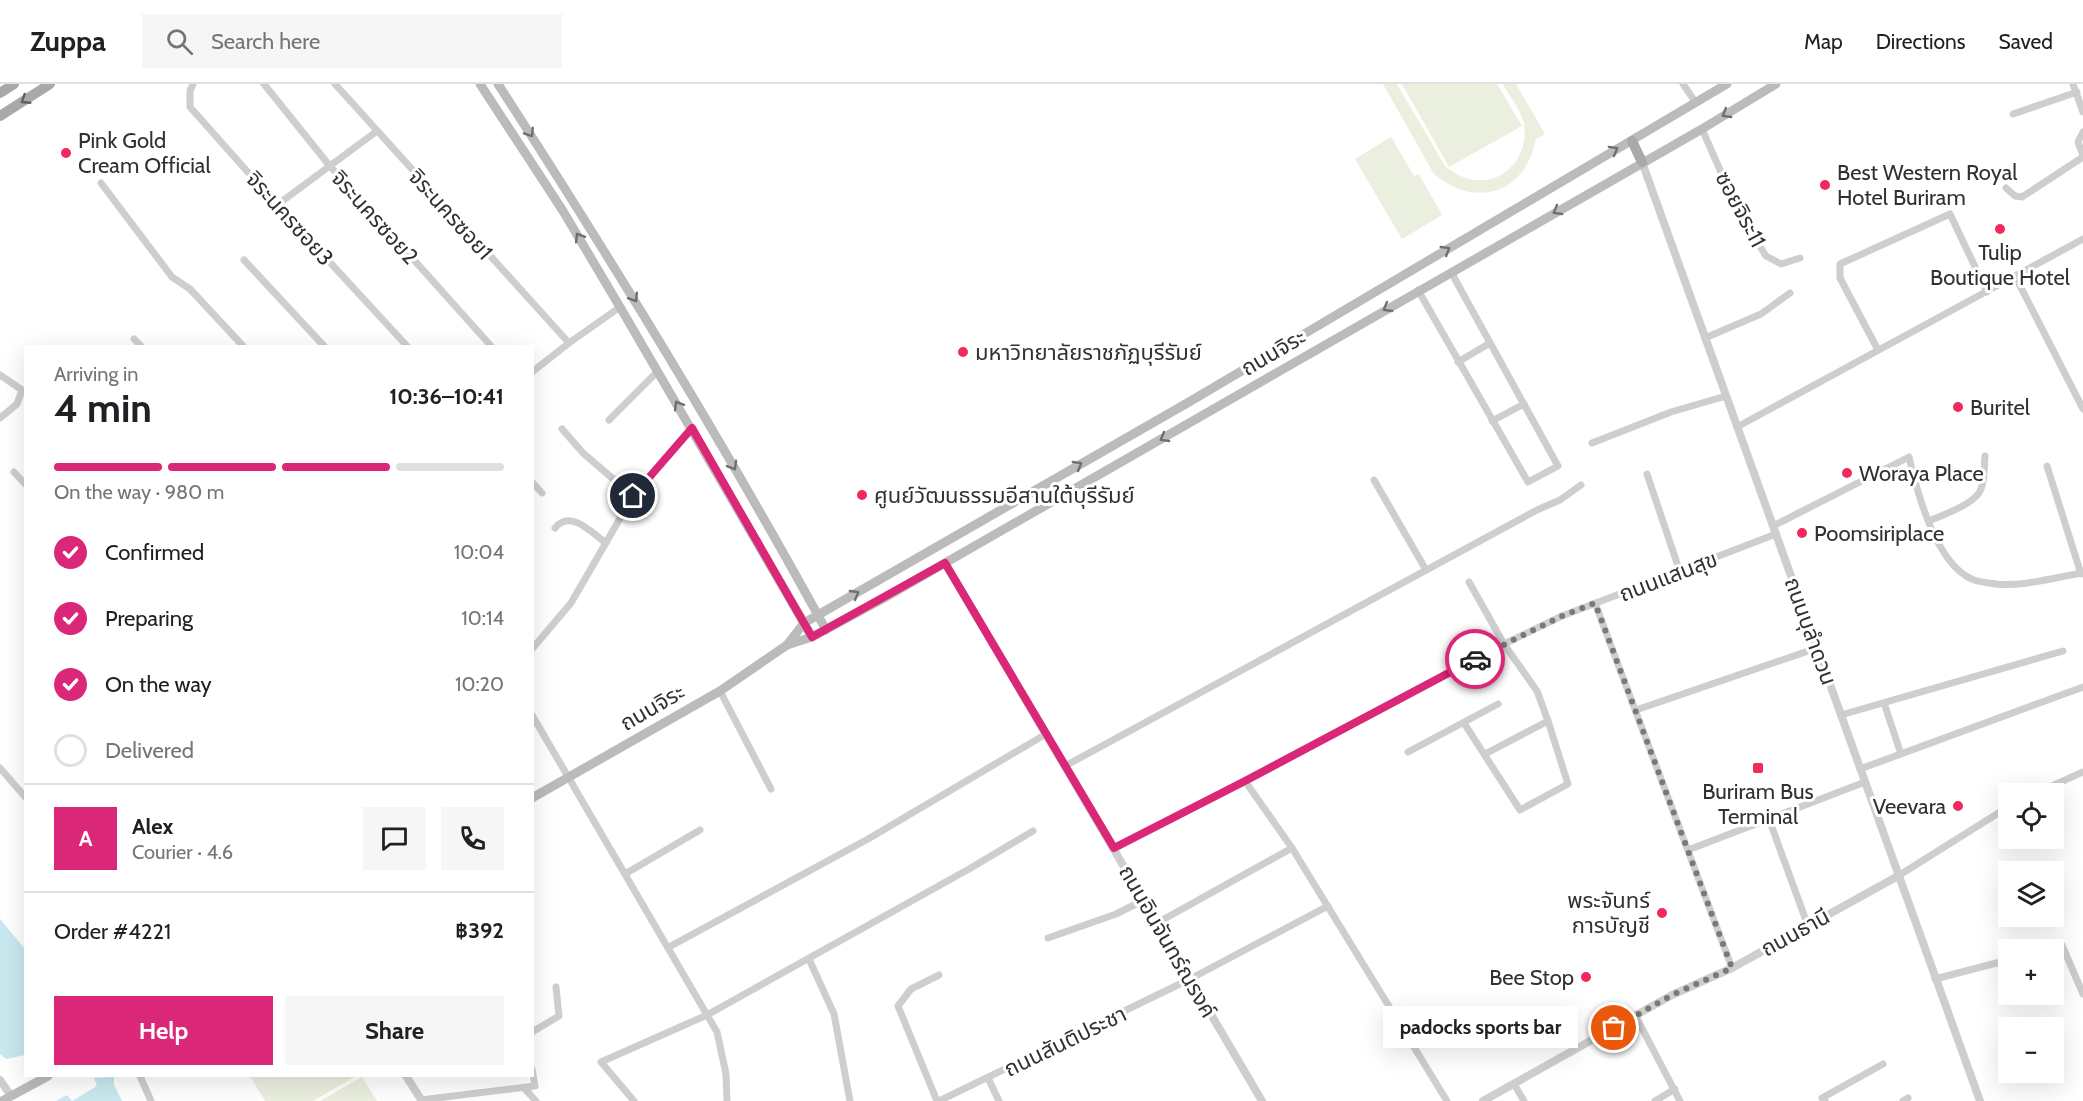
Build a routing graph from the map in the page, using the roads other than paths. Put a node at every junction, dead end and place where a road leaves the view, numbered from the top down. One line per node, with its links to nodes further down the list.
1 (14, 84): 13 (main road)
2 (50, 84): 17 (main road, one-way to 17)
3 (193, 84): 27 (street, จิระนครซอย3)
4 (264, 84): 24 (street, จิระนครซอย2)
5 (335, 84): 19 (street, จิระนครซอย1)
6 (480, 84): 36 (main road, one-way to 6)
7 (498, 84): 85 (main road, one-way to 85)
8 (1683, 84): 14 (street)
9 (1727, 84): 14 (main road, ถนนจิระ)
10 (1776, 84): 18 (main road, ถนนจิระ, one-way to 18)
11 (2073, 84): 12 (street)
12 (2077, 92): 15 (street); 16 (street)
13 (0, 93)
14 (1696, 103): 21 (main road, ถนนจิระ)
15 (2083, 112)
16 (2013, 114)
17 (0, 116)
18 (1702, 129): 23 (main road, ถนนจิระ); 29 (street, ซอยจิระ11)
19 (376, 130): 24 (street); 39 (street, จิระนครซอย1)
20 (2083, 132): 22 (street)
21 (1632, 141): 23 (main road); 51 (main road, ถนนจิระ, one-way to 21)
22 (2083, 156): 26 (street)
23 (1642, 162): 31 (main road, ถนนจิระ, one-way to 31); 37 (street, ถนนบุลำดวน)
24 (329, 165): 27 (street); 45 (street, จิระนครซอย2)
25 (101, 183): 42 (street)
26 (2006, 188)
27 (276, 205): 44 (street, จิระนครซอย3)
28 (2083, 239): 32 (street)
29 (1800, 258)
30 (244, 260): 43 (street)
31 (1451, 272): 33 (main road, ถนนจิระ); 40 (street)
32 (2015, 276): 34 (street); 56 (street)
33 (1418, 290): 47 (street); 55 (main road, ถนนจิระ, one-way to 55)
34 (1987, 292): 46 (street); 46 (street)
35 (1790, 293): 37 (street)
36 (620, 307): 39 (street); 49 (main road)
37 (1705, 338): 52 (street, ถนนบุลำดวน)
38 (134, 339): 41 (street)
39 (568, 343): 48 (street)
40 (1490, 343): 47 (street); 54 (street)
41 (140, 345)
42 (242, 345)
43 (323, 345)
44 (406, 345)
45 (490, 345)
46 (1878, 350): 61 (street)
47 (1458, 362): 60 (street)
48 (534, 370)
49 (658, 371): 59 (street); 62 (main road, one-way to 49)
50 (0, 375): 57 (street)
51 (1206, 391): 53 (main road, ถนนจิระ); 55 (main road)
52 (1726, 396): 61 (street, ถนนบุลำดวน); 64 (street)
53 (1189, 402): 58 (main road); 85 (main road, ถนนจิระ, one-way to 53)
54 (1524, 404): 60 (street); 60 (street)
55 (1216, 407): 58 (main road, ถนนจิระ)
56 (2083, 409)
57 (0, 418)
58 (1199, 418): 79 (main road, ถนนจิระ, one-way to 79)
59 (609, 420)
60 (1492, 421)
61 (1737, 427): 77 (street, ถนนบุลำดวน)
62 (692, 428): 74 (street); 86 (main road)
63 (562, 429): 74 (street)
64 (1592, 443)
65 (1985, 456): 75 (street)
66 (2047, 466): 82 (street)
67 (14, 472): 70 (street)
68 (1647, 474): 81 (street)
69 (1374, 480): 80 (street)
70 (24, 483)
71 (534, 484): 73 (street)
72 (1581, 485): 80 (street)
73 (542, 493)
74 (633, 496): 78 (street)
75 (1929, 521): 77 (street, ถนนแสนสุข); 82 (street)
76 (555, 528): 78 (street)
77 (1774, 530): 81 (street, ถนนแสนสุข); 92 (street, ถนนบุลำดวน)
78 (606, 543): 91 (street)
79 (945, 563): 87 (main road, ถนนจิระ); 103 (street, ถนนอินจันทร์ณรงค์)
80 (1426, 570): 107 (street)
81 (1680, 572): 84 (street, ถนนแสนสุข)
82 (2082, 573)
83 (1469, 582): 89 (street)
84 (1595, 603): 89 (street, ถนนแสนสุข); 98 (street)
85 (818, 615): 86 (main road, ถนนจิระ); 87 (main road)
86 (804, 623): 88 (main road); 90 (main road, ถนนจิระ)
87 (826, 630): 88 (main road, ถนนจิระ)
88 (812, 637): 90 (main road, ถนนจิระ)
89 (1504, 644): 101 (street); 112 (street, ถนนแสนสุข)
90 (787, 645): 95 (main road, ถนนจิระ)
91 (534, 647)
92 (1816, 648): 98 (street); 99 (street, ถนนบุลำดวน)
93 (2063, 651): 96 (street)
94 (2083, 687): 106 (street)
95 (720, 691): 111 (main road, ถนนจิระ); 115 (street)
96 (1884, 703): 99 (street); 106 (street)
97 (1498, 704): 102 (street)
98 (1636, 710): 124 (street)
99 (1841, 715): 109 (street, ถนนบุลำดวน)
100 (534, 718): 111 (street)
101 (1548, 721): 105 (street); 105 (street)
102 (1464, 723): 104 (street); 105 (street)
103 (1046, 734): 107 (street, ถนนอินจันทร์ณรงค์); 132 (street)
104 (1408, 752)
105 (1485, 754)
106 (1901, 754): 109 (street)
107 (1065, 766): 122 (street, ถนนอินจันทร์ณรงค์)
108 (0, 768): 116 (street)
109 (1860, 769): 113 (street, ถนนบุลำดวน)
110 (2083, 771): 114 (street)
111 (569, 777): 117 (main road, ถนนจิระ); 125 (street)
112 (1245, 781): 122 (street, ถนนแสนสุข); 123 (street)
113 (1865, 783): 119 (street); 126 (street, ถนนบุลำดวน)
114 (2057, 783)
115 (771, 789)
116 (24, 796)
117 (534, 797)
118 (1998, 813): 126 (street, ถนนธานี)
119 (1769, 819): 124 (street); 130 (street)
120 (700, 830): 125 (street)
121 (1033, 831): 134 (street)
122 (1114, 848): 127 (street, ถนนอินจันทร์ณรงค์)
123 (1292, 848): 128 (street); 129 (street)
124 (1688, 850): 136 (street)
125 (625, 874): 132 (street)
126 (1898, 876): 130 (street, ถนนธานี); 139 (street, ถนนบุลำดวน)
127 (1144, 900): 129 (street, ถนนอินจันทร์ณรงค์); 131 (street)
128 (1328, 906): 138 (street, ถนนสันติประชา); 166 (street)
129 (1157, 923): 138 (street, ถนนอินจันทร์ณรงค์)
130 (1808, 926): 136 (street, ถนนธานี)
131 (1048, 938)
132 (669, 947): 143 (street)
133 (2064, 950): 141 (street)
134 (809, 958): 143 (street); 162 (street)
135 (1998, 963): 139 (street)
136 (1732, 968): 142 (street, ถนนธานี)
137 (939, 975): 163 (street)
138 (1190, 979): 150 (street, ถนนสันติประชา); 165 (street, ถนนอินจันทร์ณรงค์)
139 (1935, 979): 172 (street, ถนนบุลำดวน)
140 (556, 987): 144 (street)
141 (2083, 994)
142 (1635, 1015): 152 (street, ถนนธานี); 154 (street)
143 (707, 1016): 160 (street); 161 (street)
144 (534, 1031)
145 (1883, 1064): 171 (street)
146 (46, 1077): 155 (main road)
147 (140, 1077): 157 (street)
148 (407, 1077): 158 (street)
149 (533, 1077): 153 (street)
150 (988, 1078): 163 (street, ถนนสันติประชา); 164 (street)
151 (0, 1080): 155 (street)
152 (1514, 1084): 167 (street, ถนนธานี); 168 (street)
153 (524, 1088): 158 (street); 159 (street)
154 (1674, 1089): 169 (street); 170 (street)
155 (11, 1096): 156 (main road)
156 (2, 1101)
157 (151, 1101)
158 (422, 1101)
159 (536, 1101)
160 (634, 1101)
161 (727, 1101)
162 (850, 1101)
163 (938, 1101)
164 (999, 1101)
165 (1262, 1101)
166 (1447, 1101)
167 (1483, 1101)
168 (1524, 1101)
169 (1655, 1101)
170 (1680, 1101)
171 (1825, 1101)
172 (1980, 1101)

